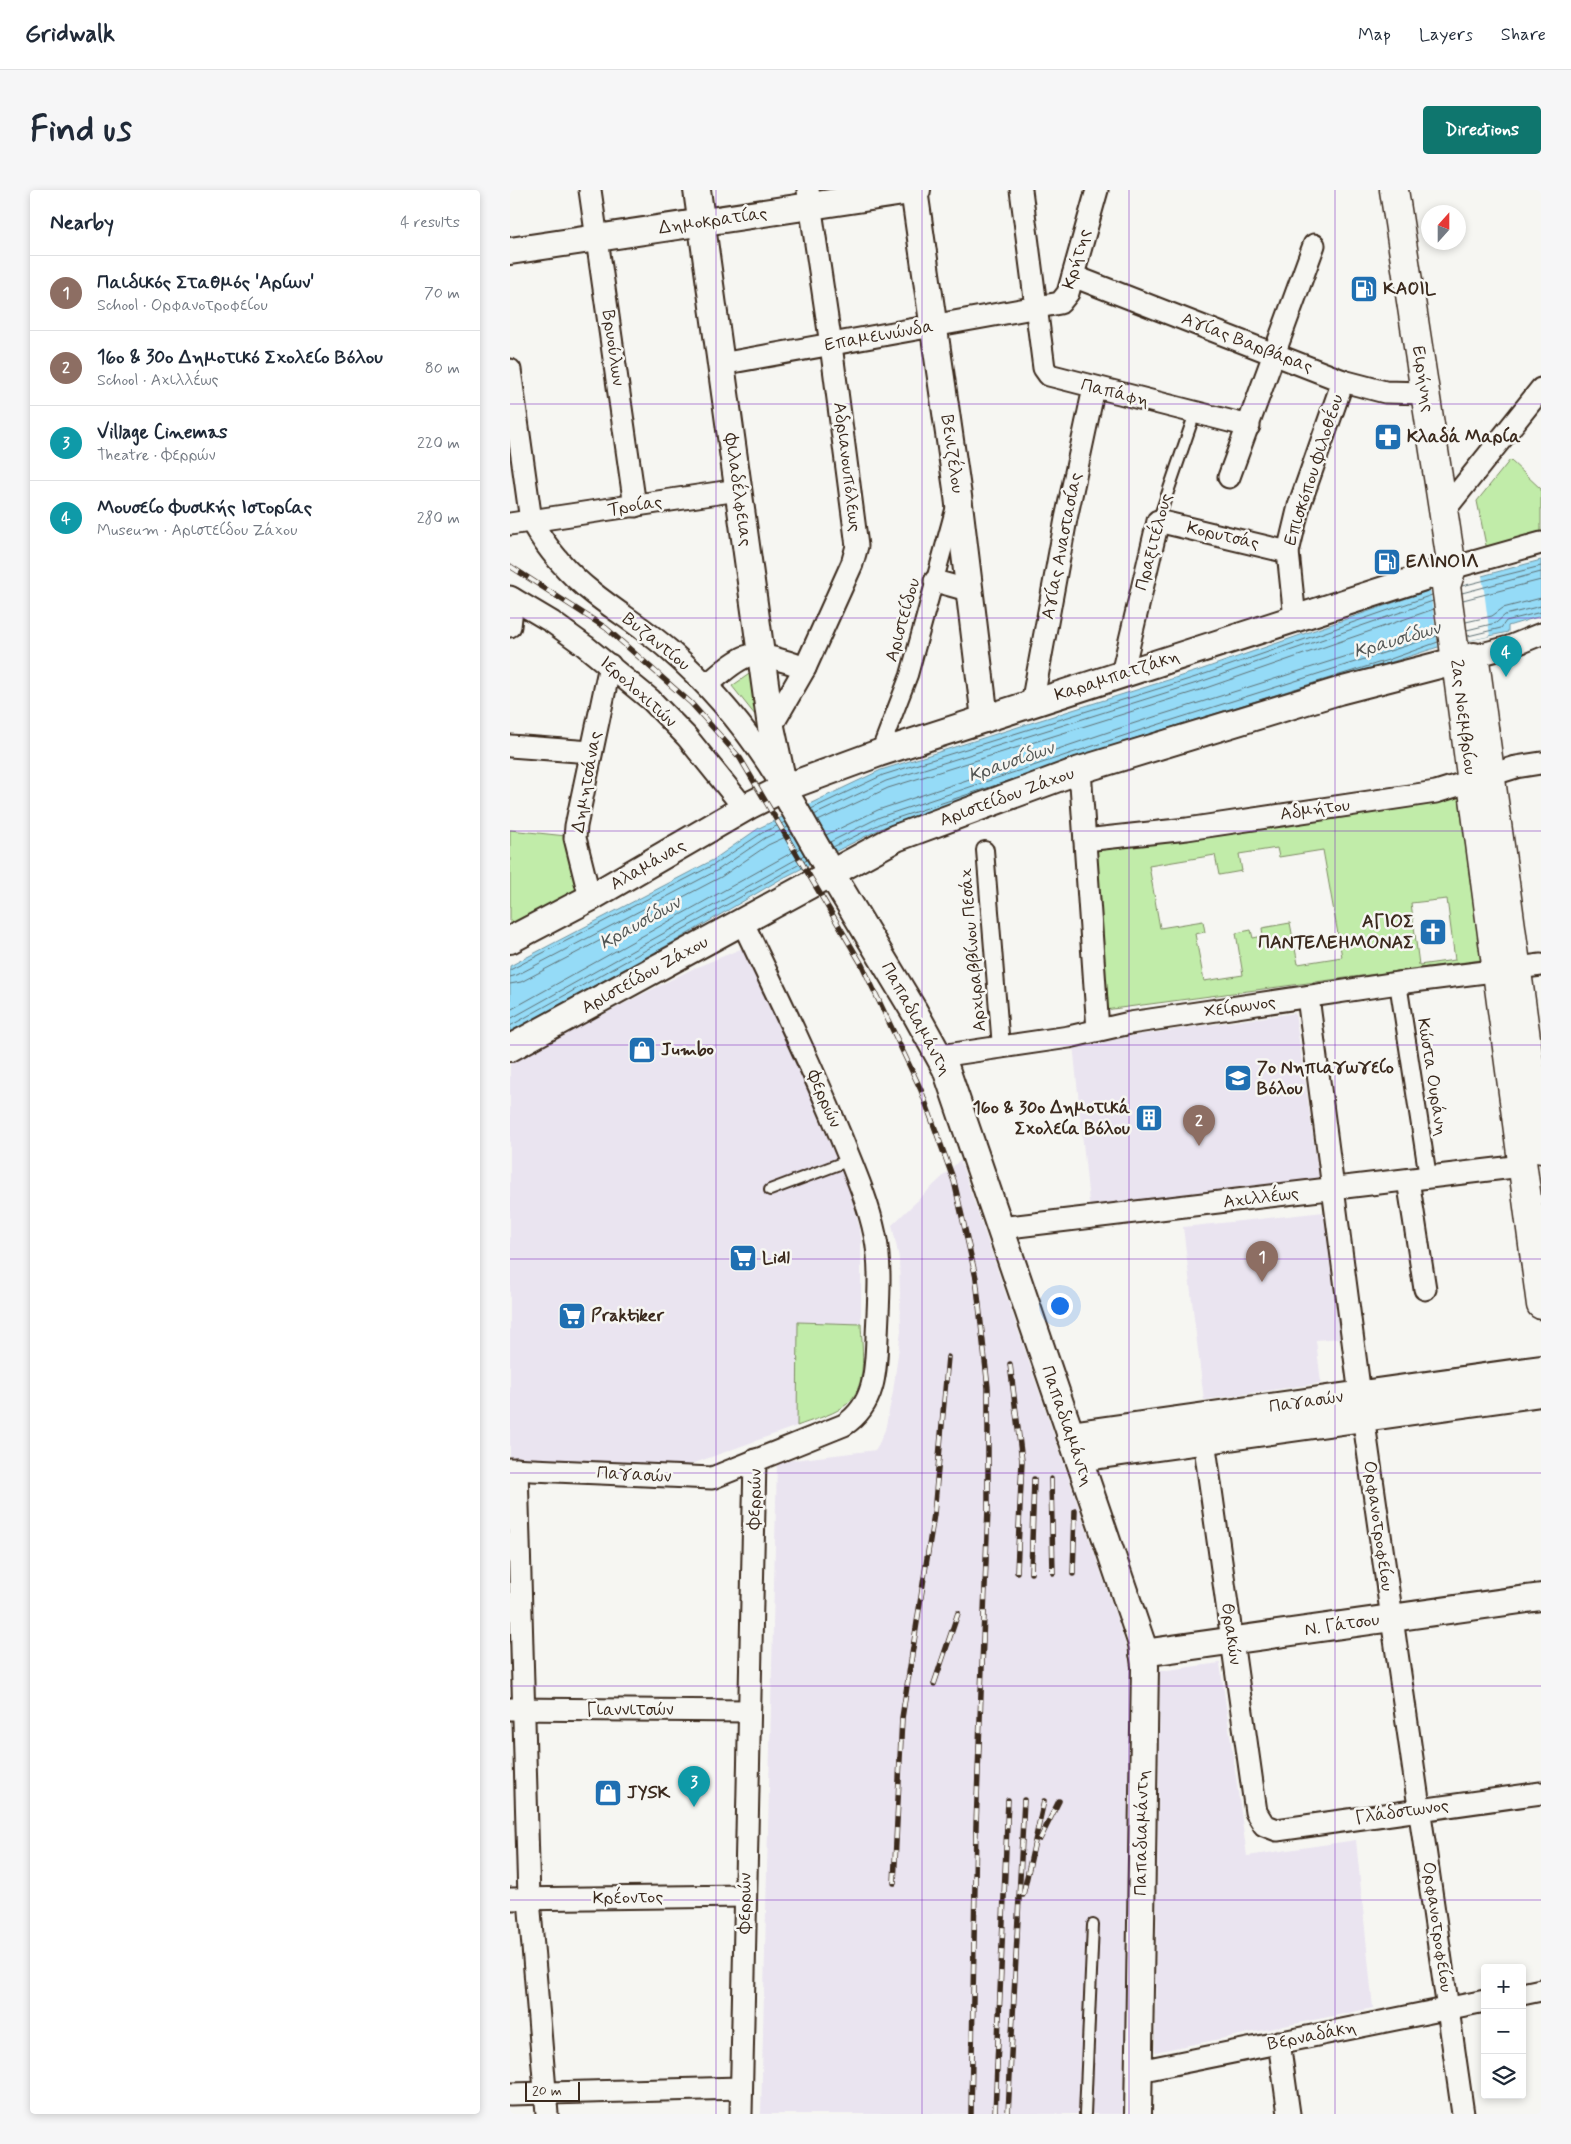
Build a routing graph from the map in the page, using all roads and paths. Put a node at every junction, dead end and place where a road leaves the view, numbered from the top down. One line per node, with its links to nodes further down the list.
1 (590, 190): 9 (street, Βρυούλων)
2 (697, 190): 8 (street, Φιλαδέλφειας)
3 (915, 190): 7 (street, Δημοκρατίας); 14 (street, Βενιζέλου)
4 (1021, 190): 13 (street, Παπάφη)
5 (1097, 190): 12 (street, Κρήτης)
6 (1394, 190): 21 (main road, Ειρήνης)
7 (809, 198): 8 (street, Δημοκρατίας); 15 (street, Αδριανουπόλεως)
8 (701, 222): 9 (street, Δημοκρατίας); 17 (street, Φιλαδέλφειας)
9 (597, 238): 11 (street, Δημοκρατίας); 28 (street, Βρυούλων)
10 (1314, 245): 16 (street)
11 (510, 251)
12 (1073, 276): 13 (street, Κρήτης); 16 (street, Αγίας Βαρβάρας)
13 (1037, 308): 14 (street, Επαμεινώνδα); 20 (street, Παπάφη)
14 (934, 326): 15 (street, Επαμεινώνδα); 27 (street, Βενιζέλου)
15 (831, 345): 17 (street, Επαμεινώνδα); 45 (street, Αδριανουπόλεως)
16 (1275, 354): 19 (street, Αγίας Βαρβάρας); 24 (street)
17 (721, 364): 26 (street, Φιλαδέλφειας)
18 (510, 370): 31 (street)
19 (1343, 381): 21 (street, Αγίας Βαρβάρας); 34 (street, Επισκόπου Φιλοθέου)
20 (1094, 388): 23 (street, Παπάφη); 48 (street, Αγίας Αναστασίας)
21 (1425, 394): 29 (main road, Ειρήνης)
22 (1539, 395): 29 (street)
23 (1195, 412): 24 (street, Παπάφη); 30 (lane, Πραξιτέλους)
24 (1249, 426): 25 (street)
25 (1228, 477)
26 (738, 490): 28 (street, Τροίας); 43 (street, Φιλαδέλφειας)
27 (958, 496): 36 (street, Αριστείδου); 37 (street, Βενιζέλου)
28 (635, 506): 31 (street, Τροίας)
29 (1443, 512): 35 (main road, Ειρήνης)
30 (1158, 521): 34 (street, Κορυτσάς); 46 (street, Πραξιτέλους)
31 (531, 522): 32 (street); 47 (street, Βυζαντίου)
32 (510, 524)
33 (1541, 543): 35 (street)
34 (1288, 552): 39 (street, Επισκόπου Φιλοθέου)
35 (1454, 578): 39 (street, Καραμπατζάκη); 42 (main road, 2ας Νοεμβρίου)
36 (935, 581): 37 (street); 53 (street, Αριστείδου)
37 (971, 591): 49 (street, Βενιζέλου)
38 (511, 598): 40 (street); 44 (street, Ιερολοχιτών)
39 (1295, 618): 46 (street, Καραμπατζάκη)
40 (510, 626)
41 (1541, 634): 42 (street, Αριστείδου Ζάχου)
42 (1464, 650): 55 (street, Αριστείδου Ζάχου); 56 (main road, 2ας Νοεμβρίου)
43 (762, 657): 45 (street); 47 (street); 50 (street, Φιλαδέλφειας)
44 (610, 665): 52 (street, Δημητσάνας); 58 (street, Ιερολοχιτών)
45 (805, 668): 50 (street, Αδριανουπόλεως)
46 (1122, 674): 48 (street, Καραμπατζάκη)
47 (707, 685): 57 (street, Βυζαντίου)
48 (1032, 704): 49 (street, Καραμπατζάκη)
49 (986, 719): 53 (street, Καραμπατζάκη)
50 (771, 727): 57 (street, Φιλαδέλφειας)
51 (510, 746): 52 (street)
52 (591, 752): 62 (street, Δημητσάνας)
53 (879, 753): 57 (street, Καραμπατζάκη)
54 (1541, 763): 56 (street, Αδμήτου)
55 (1080, 770): 59 (street); 61 (street, Αριστείδου Ζάχου)
56 (1481, 778): 59 (street, Αδμήτου); 65 (main road, 2ας Νοεμβρίου)
57 (787, 795): 58 (street, Αλαμάνας); 61 (street, Παπαδιαμάντη)
58 (745, 809): 62 (street, Αλαμάνας)
59 (1085, 840): 68 (street)
60 (985, 850): 69 (street, Αρχιραββίνου Πεσάχ)
61 (827, 866): 63 (street, Αριστείδου Ζάχου); 71 (street, Παπαδιαμάντη)
62 (590, 898): 64 (street, Αλαμάνας)
63 (742, 921): 70 (street, Αριστείδου Ζάχου); 73 (street, Φερρών)
64 (510, 940)
65 (1518, 968): 66 (street, Χείρωνος); 72 (main road, 2ας Νοεμβρίου)
66 (1398, 983): 67 (street, Χείρωνος); 74 (street, Κώστα Ουράνη)
67 (1308, 997): 68 (street, Χείρωνος); 75 (street, Ορφανοτροφείου)
68 (1098, 1030): 69 (street, Χείρωνος)
69 (1001, 1047): 71 (street, Χείρωνος)
70 (510, 1048)
71 (940, 1056): 77 (street, Παπαδιαμάντη)
72 (1532, 1157): 74 (street, Αχιλλέως); 79 (main road, 2ας Νοεμβρίου)
73 (850, 1160): 76 (lane); 85 (street, Φερρών)
74 (1418, 1179): 75 (street, Αχιλλέως); 78 (street)
75 (1332, 1189): 77 (street, Αχιλλέως); 82 (street, Ορφανοτροφείου)
76 (770, 1190)
77 (1000, 1228): 84 (street, Παπαδιαμάντη)
78 (1425, 1289)
79 (1541, 1305)
80 (1541, 1369): 82 (street, Παγασών)
81 (1541, 1393): 82 (street, Παγασών)
82 (1362, 1406): 83 (street, Παγασών); 84 (street, Παγασών); 88 (street, Ορφανοτροφείου)
83 (1204, 1440): 84 (street, Παγασών); 89 (street, Θρακών)
84 (1074, 1446): 90 (street, Παπαδιαμάντη)
85 (755, 1460): 86 (street, Παγασών); 92 (street, Φερρών)
86 (514, 1469): 91 (street)
87 (1541, 1597): 88 (street, Ν. Γάτσου)
88 (1391, 1618): 89 (street, Ν. Γάτσου); 94 (street, Ορφανοτροφείου)
89 (1232, 1641): 90 (street, Ν. Γάτσου); 95 (street, Θρακών)
90 (1143, 1652): 104 (street, Παπαδιαμάντη)
91 (516, 1709): 92 (street, Γιαννιτσών); 97 (street)
92 (749, 1711): 96 (street, Φερρών)
93 (1541, 1793): 94 (street, Γλάδστωνος)
94 (1420, 1809): 95 (street, Γλάδστωνος); 102 (street, Ορφανοτροφείου)
95 (1264, 1825)
96 (745, 1896): 97 (street, Κρέοντος); 105 (street, Φερρών)
97 (520, 1899): 107 (street)
98 (1093, 1925): 109 (lane)
99 (1541, 1990): 100 (street)
100 (1526, 1993)
101 (1481, 2002): 102 (street, Βερναδάκη)
102 (1449, 2009): 103 (street, Βερναδάκη); 112 (street, Ορφανοτροφείου)
103 (1279, 2042): 104 (street, Βερναδάκη); 111 (street)
104 (1139, 2070): 110 (street, Παπαδιαμάντη)
105 (741, 2088): 107 (street); 108 (street, Φερρών)
106 (510, 2094): 107 (street)
107 (546, 2104)
108 (741, 2114)
109 (1085, 2114)
110 (1138, 2114)
111 (1289, 2114)
112 (1463, 2114)

